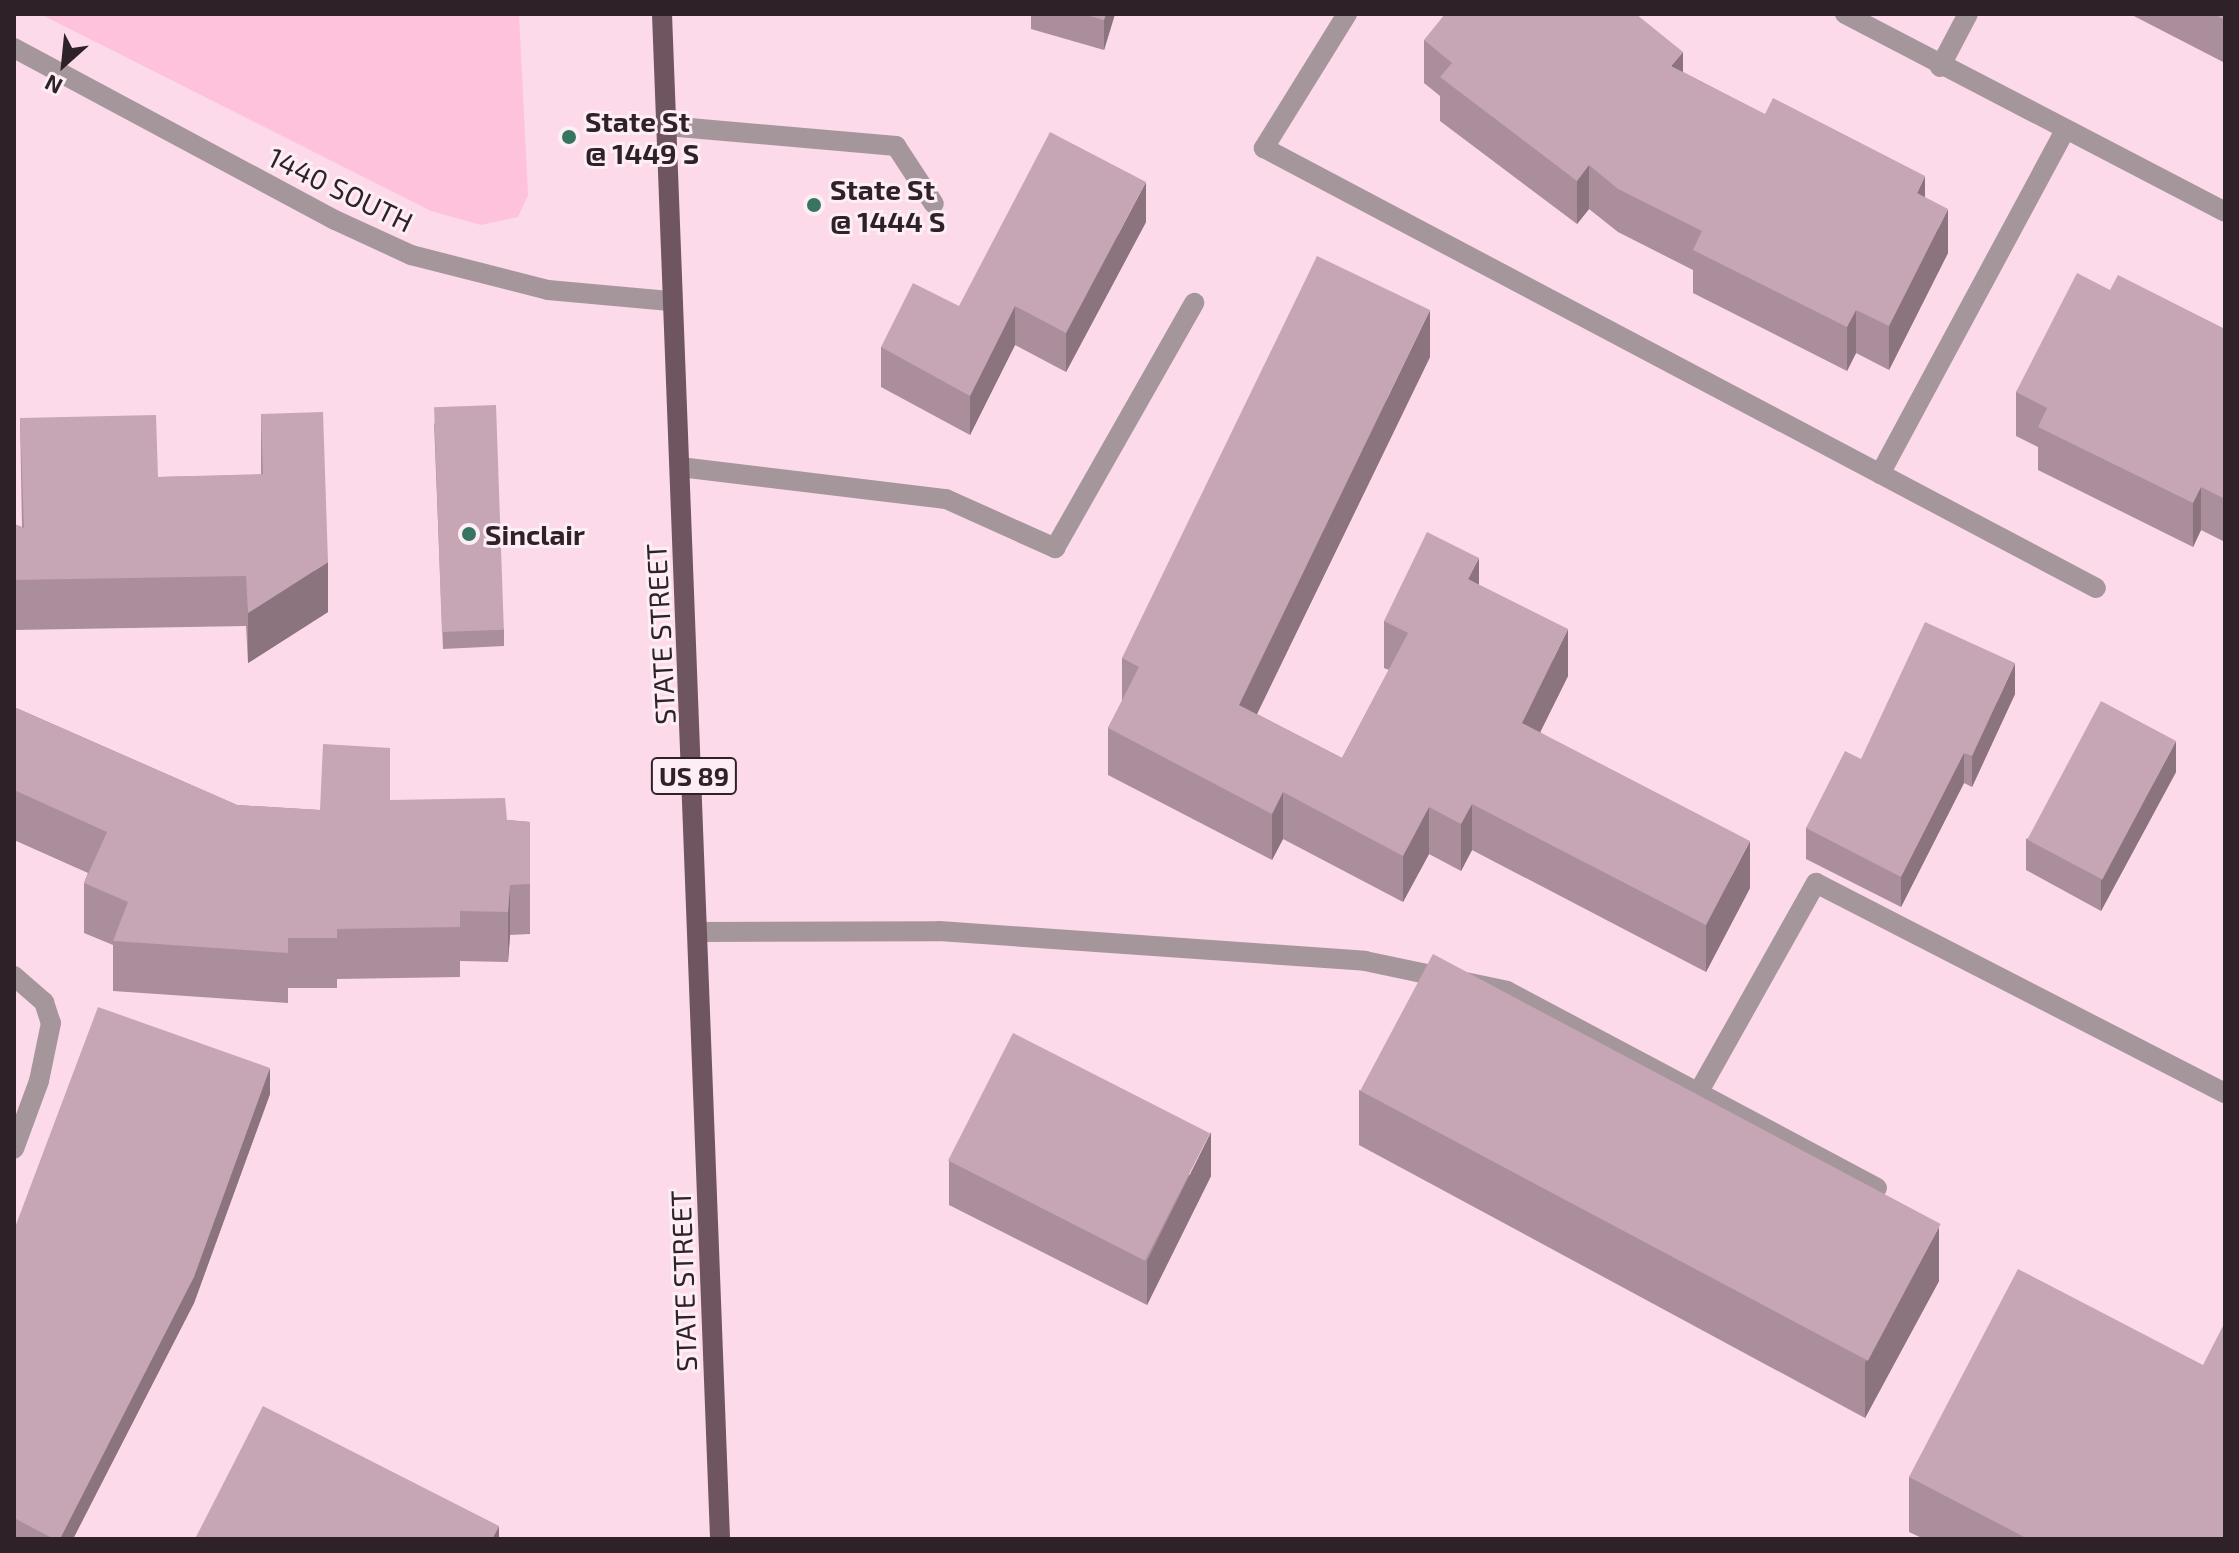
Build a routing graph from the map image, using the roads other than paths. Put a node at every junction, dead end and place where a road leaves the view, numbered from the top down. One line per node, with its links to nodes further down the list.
1 (662, 14): 7 (main road, STATE STREET / US 89)
2 (1347, 14): 14 (street)
3 (1845, 14): 6 (street)
4 (1968, 14): 6 (street)
5 (14, 48): 11 (street, 1440 SOUTH)
6 (1940, 67): 8 (street)
7 (667, 126): 9 (street); 11 (main road, STATE STREET / US 89)
8 (2065, 131): 10 (street); 14 (street)
9 (934, 204)
10 (2225, 212)
11 (670, 301): 13 (main road, STATE STREET / US 89)
12 (1194, 303): 13 (street)
13 (680, 467): 16 (main road, STATE STREET / US 89)
14 (1880, 474): 15 (street)
15 (2096, 588)
16 (700, 932): 18 (street); 22 (main road, STATE STREET / US 89)
17 (14, 976): 20 (street)
18 (1698, 1093): 19 (street); 21 (street)
19 (2225, 1093)
20 (14, 1149)
21 (1877, 1188)
22 (720, 1539)

